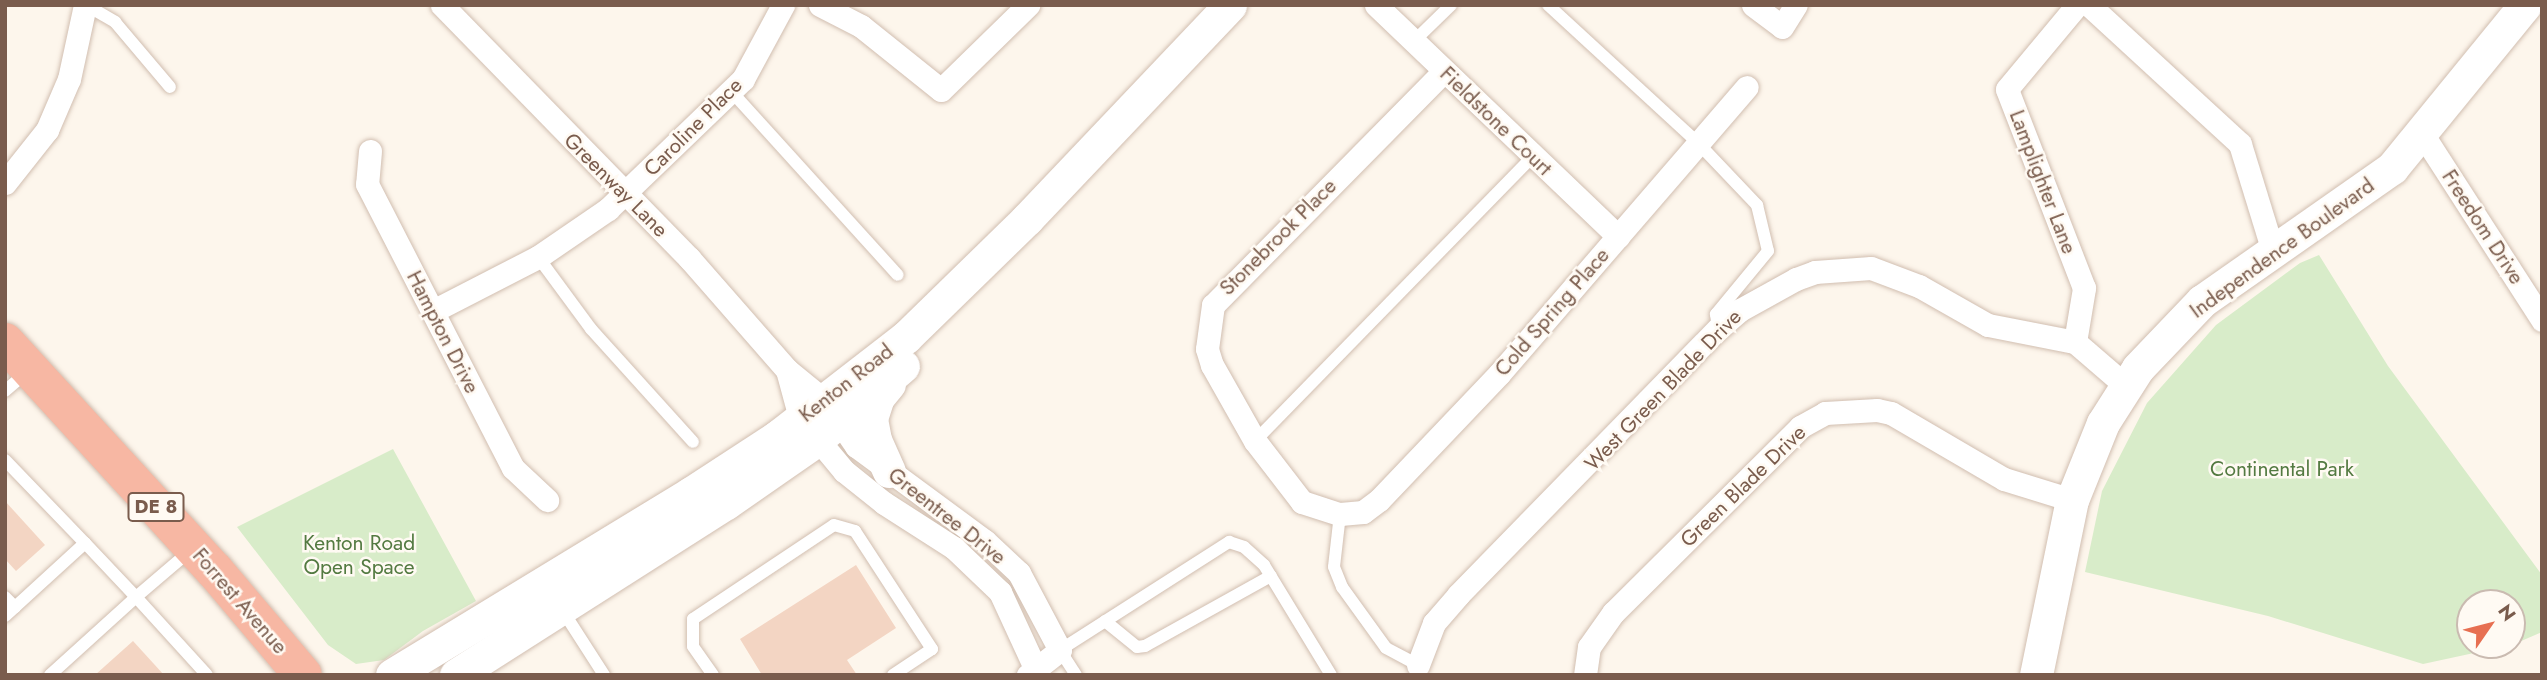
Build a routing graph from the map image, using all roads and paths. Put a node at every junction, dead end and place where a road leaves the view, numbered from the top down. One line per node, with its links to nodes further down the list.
1 (85, 5): 18 (lane); 25 (street)
2 (442, 5): 26 (street, Greenway Lane)
3 (783, 5): 20 (street, Caroline Place)
4 (820, 5): 5 (street)
5 (1028, 5)
6 (1230, 5): 38 (main road, Kenton Road)
7 (1249, 5): 35 (main road, Kenton Road)
8 (1376, 5): 16 (street, Fieldstone Court)
9 (1451, 5): 16 (lane)
10 (1548, 5): 22 (lane)
11 (1754, 5): 12 (street)
12 (1796, 5)
13 (2077, 5): 34 (street, Lamplighter Lane)
14 (2089, 5): 28 (street)
15 (2525, 5): 21 (main road, Independence Boulevard)
16 (1413, 42): 17 (street, Fieldstone Court)
17 (1444, 71): 24 (street, Fieldstone Court); 40 (street, Stonebrook Place)
18 (170, 87)
19 (1746, 87): 22 (street, Cold Spring Place)
20 (731, 91): 26 (street, Caroline Place); 30 (lane)
21 (2423, 135): 28 (main road, Independence Boulevard); 32 (street, Freedom Drive)
22 (1699, 143): 27 (street, Cold Spring Place); 33 (lane)
23 (370, 151): 31 (street, Hampton Drive)
24 (1533, 156): 27 (street, Fieldstone Court); 40 (lane)
25 (5, 183)
26 (624, 196): 29 (street, Caroline Place); 38 (street, Greenway Lane)
27 (1618, 236): 45 (street, Cold Spring Place)
28 (2273, 251): 37 (main road, Independence Boulevard)
29 (538, 257): 31 (street, Caroline Place); 39 (lane)
30 (898, 275)
31 (433, 311): 43 (street, Hampton Drive)
32 (2542, 320)
33 (1718, 330): 34 (street, West Green Blade Drive); 56 (street, West Green Blade Drive)
34 (2076, 342): 37 (street)
35 (906, 364): 38 (main road, Kenton Road); 42 (main road)
36 (13, 368): 47 (highway, Forrest Avenue / DE 8)
37 (2126, 386): 44 (main road, Independence Boulevard)
38 (820, 420): 42 (street, Greentree Drive); 51 (main road, Kenton Road); 57 (street, Greentree Drive); 61 (main road, Kenton Road)
39 (692, 442)
40 (1255, 442): 45 (street, Stonebrook Place)
41 (5, 460): 46 (lane)
42 (889, 471): 54 (street, Greentree Drive)
43 (547, 500)
44 (2072, 500): 68 (street, Green Blade Drive); 69 (main road, Independence Boulevard)
45 (1340, 514): 56 (lane)
46 (85, 543): 50 (lane); 52 (lane)
47 (194, 547): 50 (lane); 60 (highway, Forrest Avenue / DE 8)
48 (1270, 576): 53 (lane); 53 (lane); 67 (lane)
49 (5, 597): 52 (lane)
50 (136, 597): 55 (lane); 59 (lane)
51 (561, 608): 62 (main road, Kenton Road); 63 (lane)
52 (10, 612)
53 (1105, 621): 54 (lane)
54 (1060, 650): 57 (street, Greentree Drive); 66 (lane)
55 (61, 670): 58 (lane)
56 (1417, 670)
57 (1034, 673)
58 (50, 675)
59 (207, 675)
60 (303, 675)
61 (392, 675)
62 (456, 675)
63 (604, 675)
64 (713, 675): 65 (lane)
65 (893, 675)
66 (1076, 675)
67 (1331, 675)
68 (1585, 675)
69 (2036, 675)

